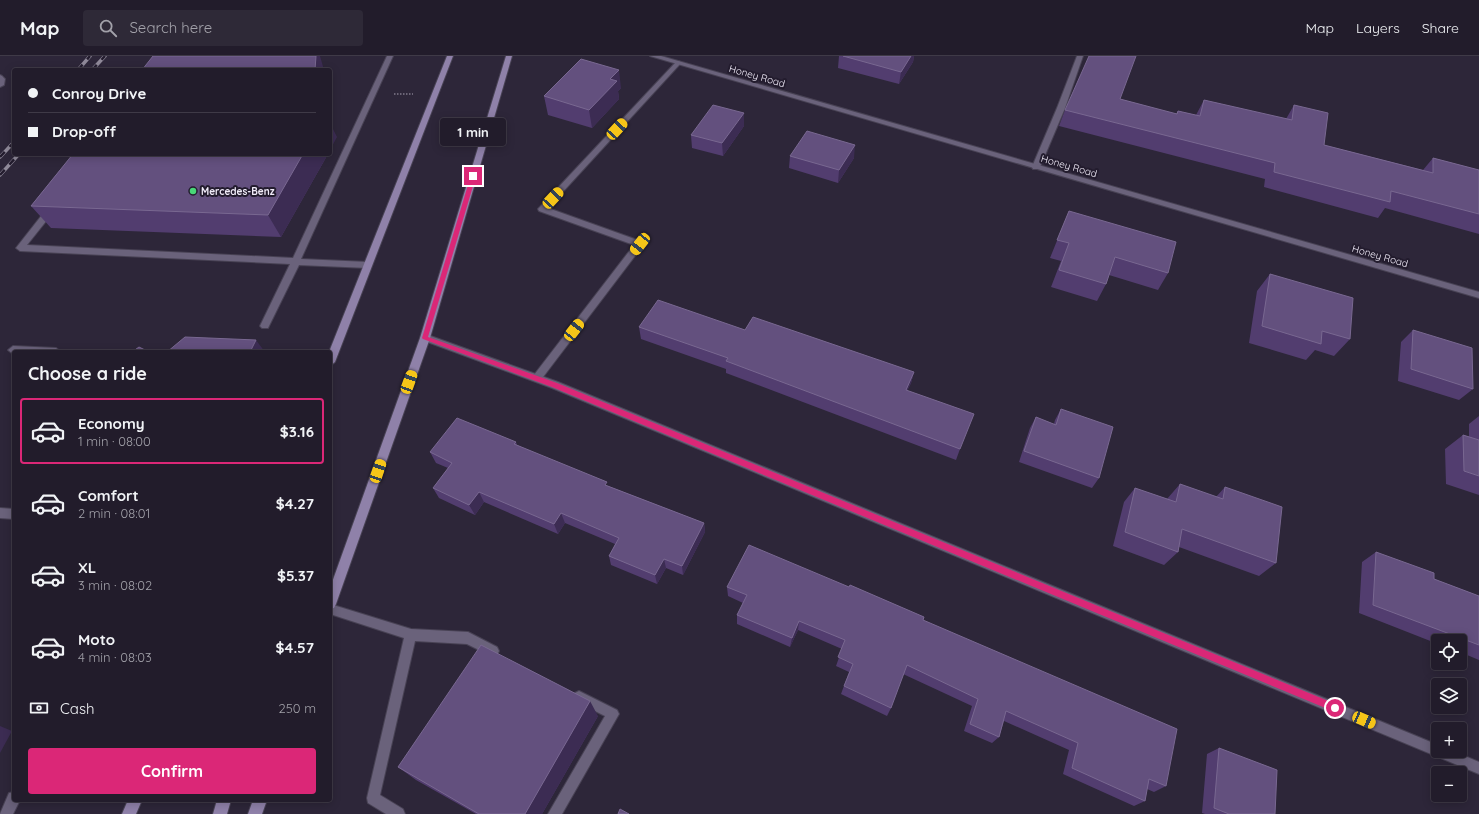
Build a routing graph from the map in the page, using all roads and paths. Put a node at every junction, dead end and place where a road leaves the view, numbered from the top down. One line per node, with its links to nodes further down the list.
1 (390, 56): 13 (street)
2 (450, 56): 14 (main road)
3 (509, 56): 17 (main road)
4 (653, 56): 6 (street, Honey Road)
5 (1080, 56): 11 (street)
6 (678, 63): 11 (street, Honey Road); 19 (street)
7 (0, 77): 8 (street)
8 (0, 85)
9 (389, 94): 10 (path)
10 (419, 94)
11 (1036, 167): 15 (street, Honey Road)
12 (57, 201): 13 (street)
13 (296, 261): 14 (street); 16 (street)
14 (368, 265): 18 (main road)
15 (1479, 295)
16 (265, 326)
17 (425, 338): 19 (street); 22 (main road)
18 (332, 357)
19 (537, 378): 27 (street)
20 (0, 513): 21 (street)
21 (12, 514)
22 (332, 598)
23 (332, 610): 24 (street)
24 (411, 635): 25 (street); 38 (street)
25 (503, 656)
26 (572, 692): 39 (street)
27 (1431, 748)
28 (1455, 758): 29 (street)
29 (1479, 768)
30 (12, 802): 34 (street)
31 (135, 802): 35 (main road)
32 (223, 802): 36 (main road)
33 (259, 802): 37 (main road)
34 (6, 814)
35 (129, 814)
36 (220, 814)
37 (255, 814)
38 (398, 814)
39 (554, 814)

